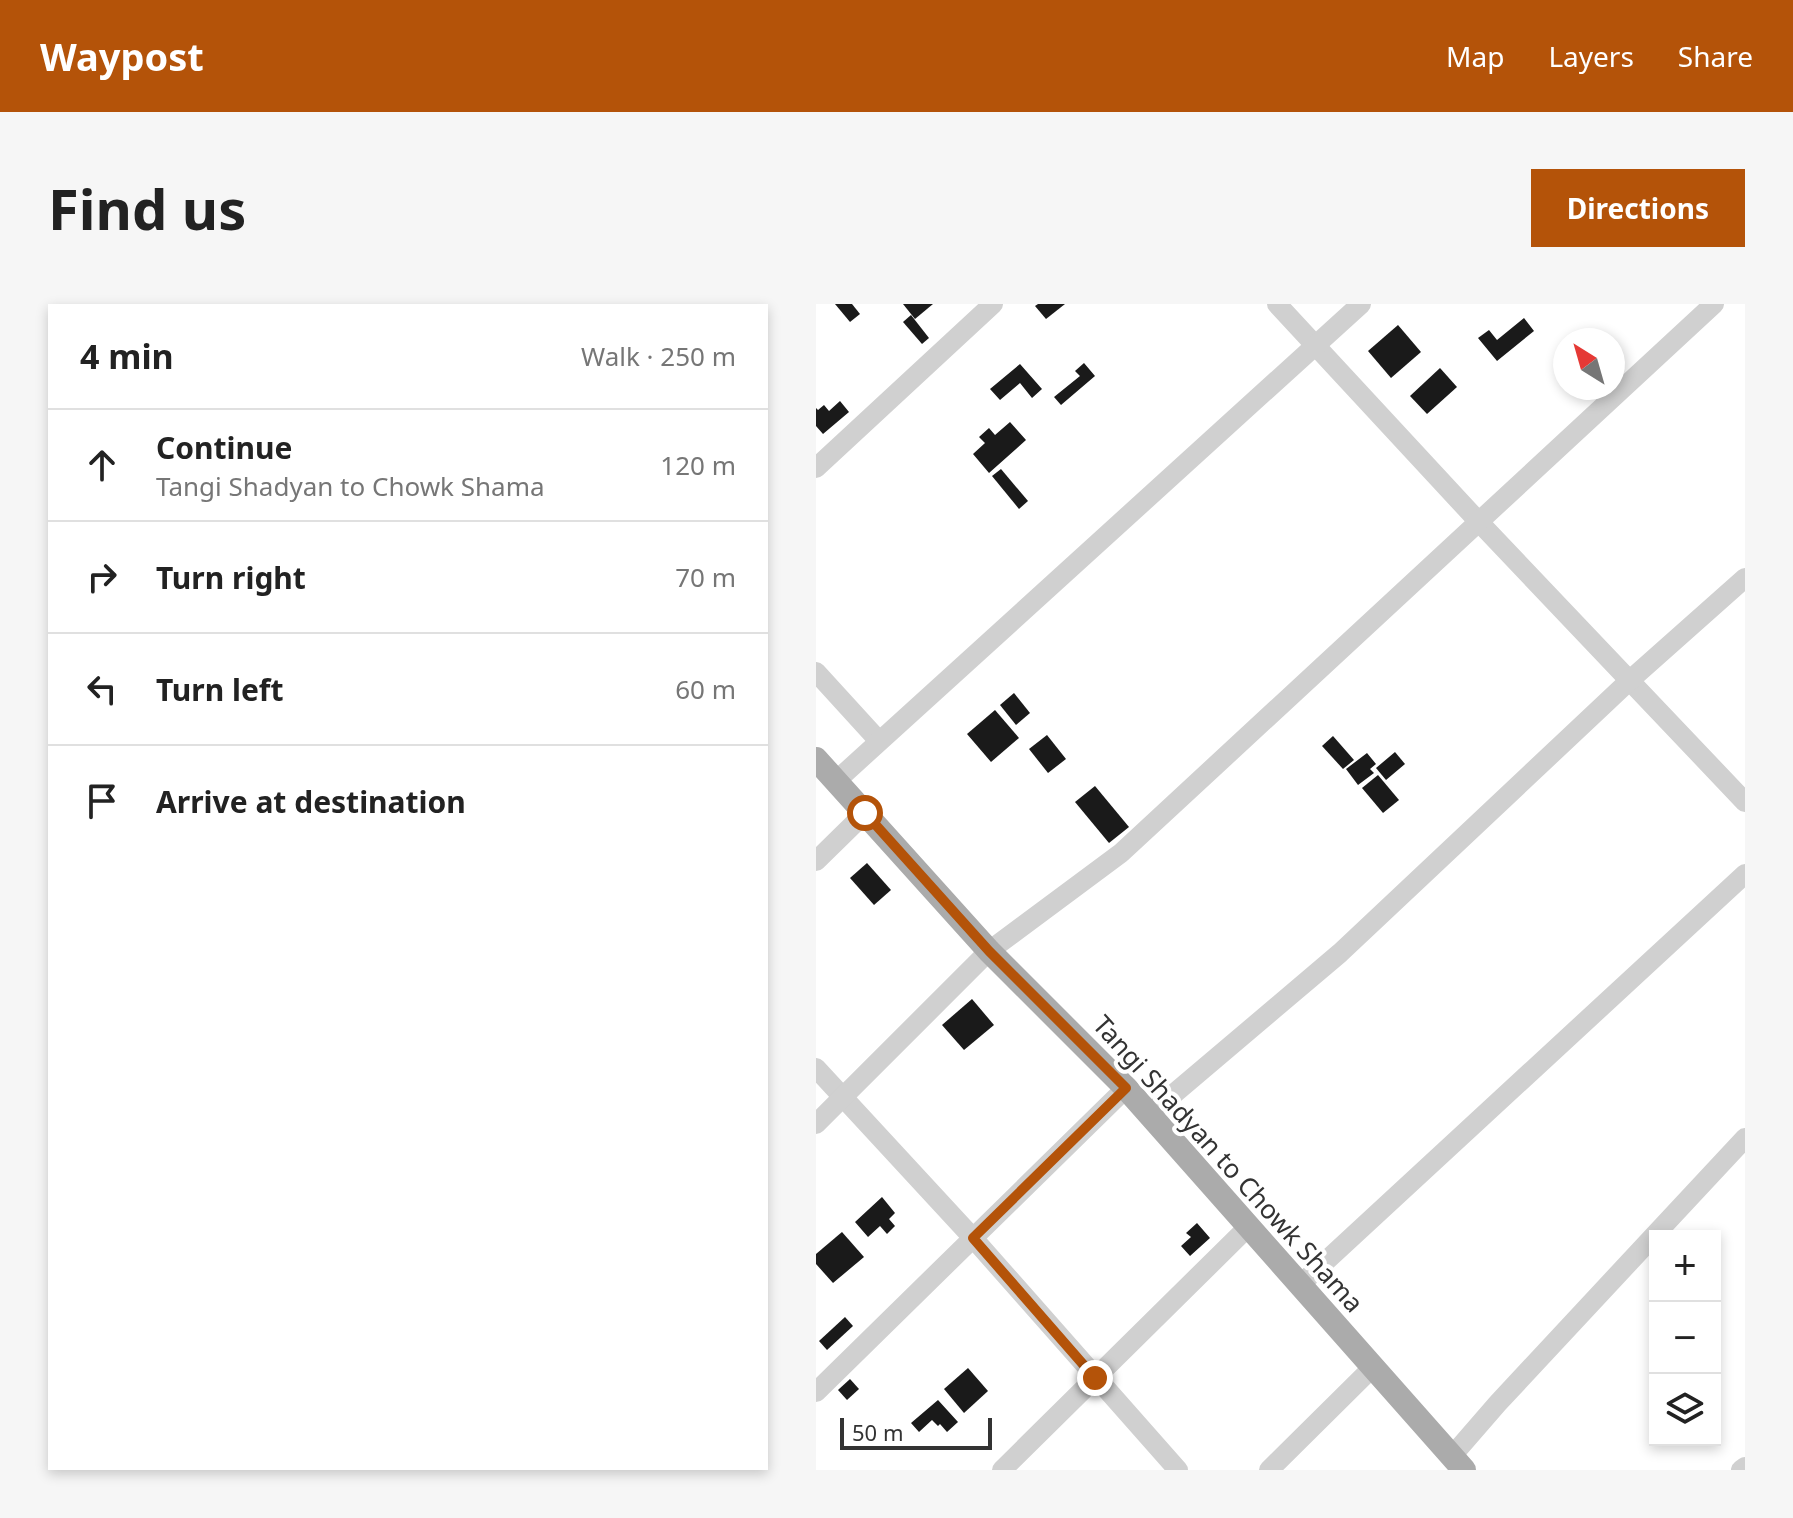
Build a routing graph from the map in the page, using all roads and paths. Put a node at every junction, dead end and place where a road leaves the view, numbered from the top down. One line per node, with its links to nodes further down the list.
1 (993, 304): 6 (street)
2 (1277, 304): 5 (street)
3 (1361, 304): 5 (street)
4 (1714, 304): 7 (street)
5 (1315, 346): 7 (street); 11 (street)
6 (816, 468)
7 (1478, 521): 10 (street); 18 (street)
8 (1745, 578): 10 (street)
9 (816, 672): 11 (street)
10 (1629, 681): 14 (street); 22 (street)
11 (879, 741): 13 (street)
12 (816, 759): 13 (main road, Tangi Shadyan to Chowk Shama)
13 (836, 781): 15 (main road, Tangi Shadyan to Chowk Shama)
14 (1745, 802)
15 (865, 813): 16 (street); 18 (main road, Tangi Shadyan to Chowk Shama)
16 (816, 861)
17 (1745, 874): 27 (street)
18 (989, 951): 20 (main road, Tangi Shadyan to Chowk Shama); 21 (street)
19 (816, 1068): 21 (street)
20 (1126, 1088): 22 (main road, Tangi Shadyan to Chowk Shama); 26 (street)
21 (843, 1097): 23 (street); 26 (street)
22 (1150, 1114): 25 (main road, Tangi Shadyan to Chowk Shama)
23 (816, 1124)
24 (1745, 1138): 31 (street)
25 (1249, 1226): 27 (main road, Tangi Shadyan to Chowk Shama); 29 (street)
26 (973, 1238): 29 (street); 30 (street)
27 (1301, 1284): 28 (main road, Tangi Shadyan to Chowk Shama)
28 (1374, 1366): 31 (main road, Tangi Shadyan to Chowk Shama); 34 (street)
29 (1095, 1378): 32 (street); 33 (street)
30 (816, 1392)
31 (1458, 1463)
32 (1002, 1470)
33 (1178, 1470)
34 (1269, 1470)

